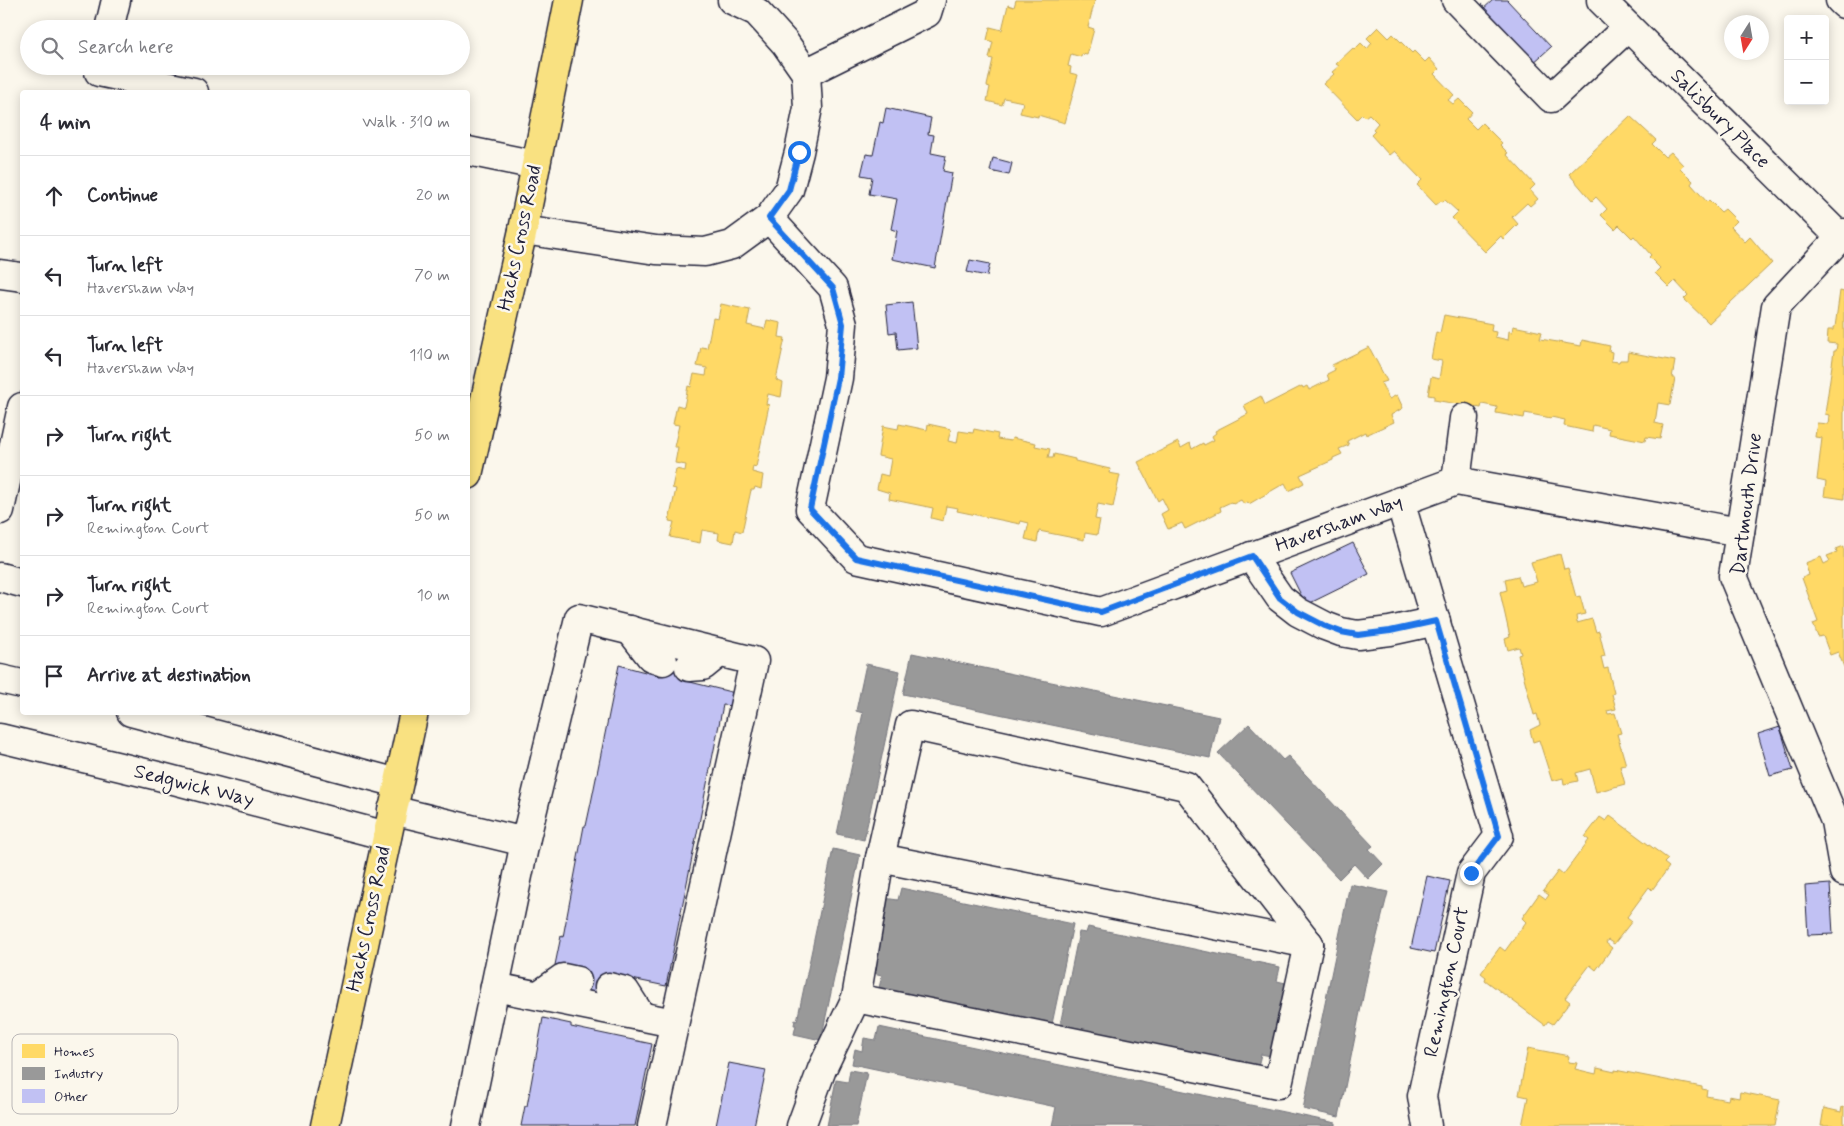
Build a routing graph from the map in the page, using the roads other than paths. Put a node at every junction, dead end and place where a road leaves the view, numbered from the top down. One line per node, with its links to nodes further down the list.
1 (116, 0): 9 (street)
2 (569, 0): 15 (main road, Hacks Cross Road)
3 (732, 0): 11 (street)
4 (931, 0): 11 (street)
5 (1456, 0): 10 (street)
6 (1601, 0): 10 (street, Salisbury Place)
7 (1840, 0): 8 (street)
8 (1844, 4)
9 (111, 20)
10 (1628, 27): 18 (street, Salisbury Place)
11 (806, 73): 16 (street)
12 (98, 77): 13 (street)
13 (177, 90)
14 (470, 151): 15 (street)
15 (536, 166): 17 (main road, Hacks Cross Road)
16 (769, 218): 17 (street); 28 (street, Haversham Way)
17 (523, 230): 23 (main road, Hacks Cross Road)
18 (1842, 235): 27 (street, Dartmouth Drive)
19 (0, 274): 20 (street)
20 (20, 277)
21 (20, 416): 26 (street)
22 (1464, 418): 24 (street)
23 (470, 466)
24 (1456, 481): 25 (street, Haversham Way); 27 (street, Haversham Way)
25 (1400, 501): 28 (street, Haversham Way); 31 (street, Remington Court)
26 (0, 510)
27 (1740, 532): 43 (street, Dartmouth Drive)
28 (1252, 556): 31 (street)
29 (0, 577): 30 (street)
30 (20, 582)
31 (1436, 621): 56 (street, Remington Court)
32 (630, 630): 33 (street); 33 (street); 41 (street)
33 (719, 652): 51 (street)
34 (0, 679): 35 (street)
35 (20, 684)
36 (142, 715): 39 (street)
37 (413, 715): 39 (main road, Hacks Cross Road)
38 (0, 738): 40 (street, Sedgwick Way)
39 (398, 783): 40 (main road, Hacks Cross Road)
40 (389, 823): 41 (street, Sedgwick Way); 52 (main road, Hacks Cross Road)
41 (525, 842): 47 (street)
42 (880, 858): 44 (street); 44 (street); 49 (street)
43 (1844, 872)
44 (1309, 944): 49 (street)
45 (577, 981): 48 (street)
46 (610, 986): 50 (street)
47 (495, 987): 48 (street); 53 (street)
48 (539, 996): 50 (street)
49 (856, 998): 55 (street)
50 (641, 1016): 51 (street)
51 (674, 1023): 54 (street)
52 (325, 1126)
53 (466, 1126)
54 (652, 1126)
55 (801, 1126)
56 (1427, 1126)

